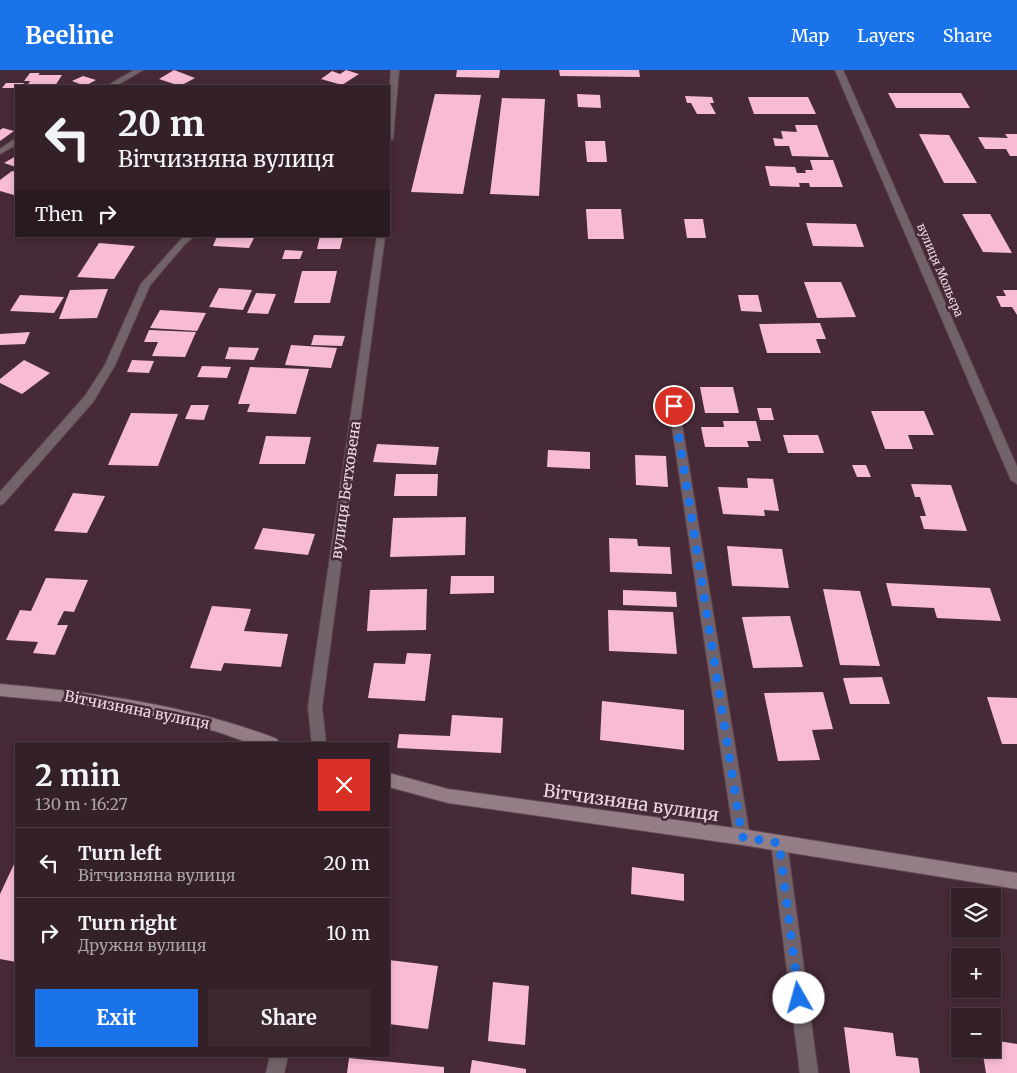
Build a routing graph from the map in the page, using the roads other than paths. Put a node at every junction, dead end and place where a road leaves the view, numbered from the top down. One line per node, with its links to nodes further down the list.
1 (139, 70): 4 (street)
2 (395, 70): 5 (street)
3 (840, 70): 11 (street, вулиця Мольєра)
4 (113, 85)
5 (390, 100)
6 (15, 143): 7 (street)
7 (0, 152)
8 (189, 237): 12 (street)
9 (381, 237): 15 (street, вулиця Бетховена)
10 (674, 406): 17 (street)
11 (1017, 480)
12 (0, 500)
13 (0, 690): 14 (street, Вітчизняна вулиця)
14 (266, 742)
15 (319, 742)
16 (390, 780): 17 (street, Вітчизняна вулиця)
17 (742, 837): 18 (street, Вітчизняна вулиця)
18 (779, 843): 19 (street, Вітчизняна вулиця); 22 (street)
19 (1017, 881)
20 (278, 1057): 21 (street)
21 (275, 1073)
22 (809, 1073)

